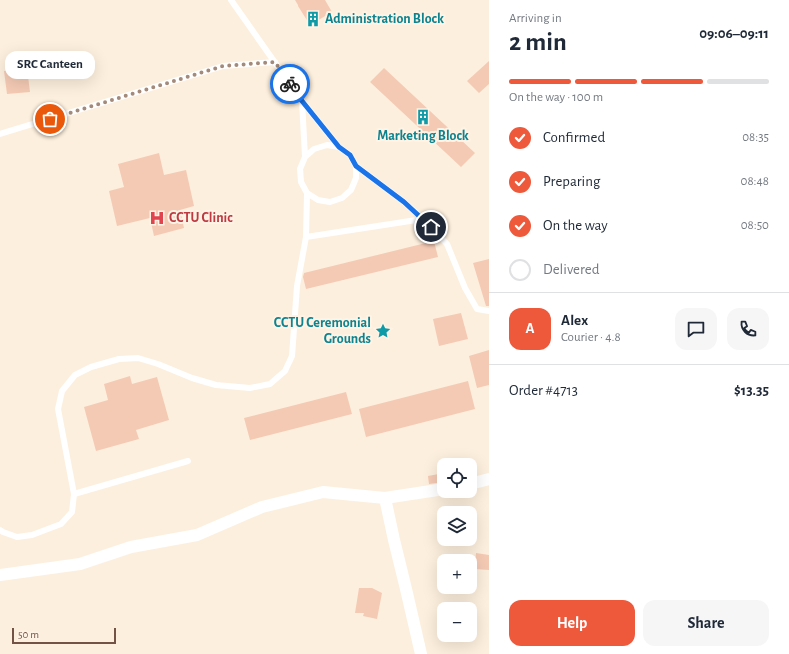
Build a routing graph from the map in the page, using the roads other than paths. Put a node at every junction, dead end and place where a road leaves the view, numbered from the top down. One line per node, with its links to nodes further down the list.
1 (231, 0): 2 (lane)
2 (275, 62): 3 (lane); 4 (lane)
3 (302, 101): 5 (lane); 6 (lane)
4 (0, 134)
5 (339, 147): 6 (lane); 7 (lane)
6 (305, 157): 8 (lane)
7 (356, 166): 8 (lane); 9 (lane)
8 (308, 193): 10 (lane)
9 (423, 219): 10 (lane); 11 (lane)
10 (306, 237): 16 (lane)
11 (489, 311)
12 (188, 461): 16 (lane)
13 (489, 479): 14 (street)
14 (477, 482)
15 (437, 490): 17 (street)
16 (74, 494): 18 (lane)
17 (385, 498): 19 (street); 20 (street)
18 (0, 530)
19 (0, 575)
20 (421, 654)

